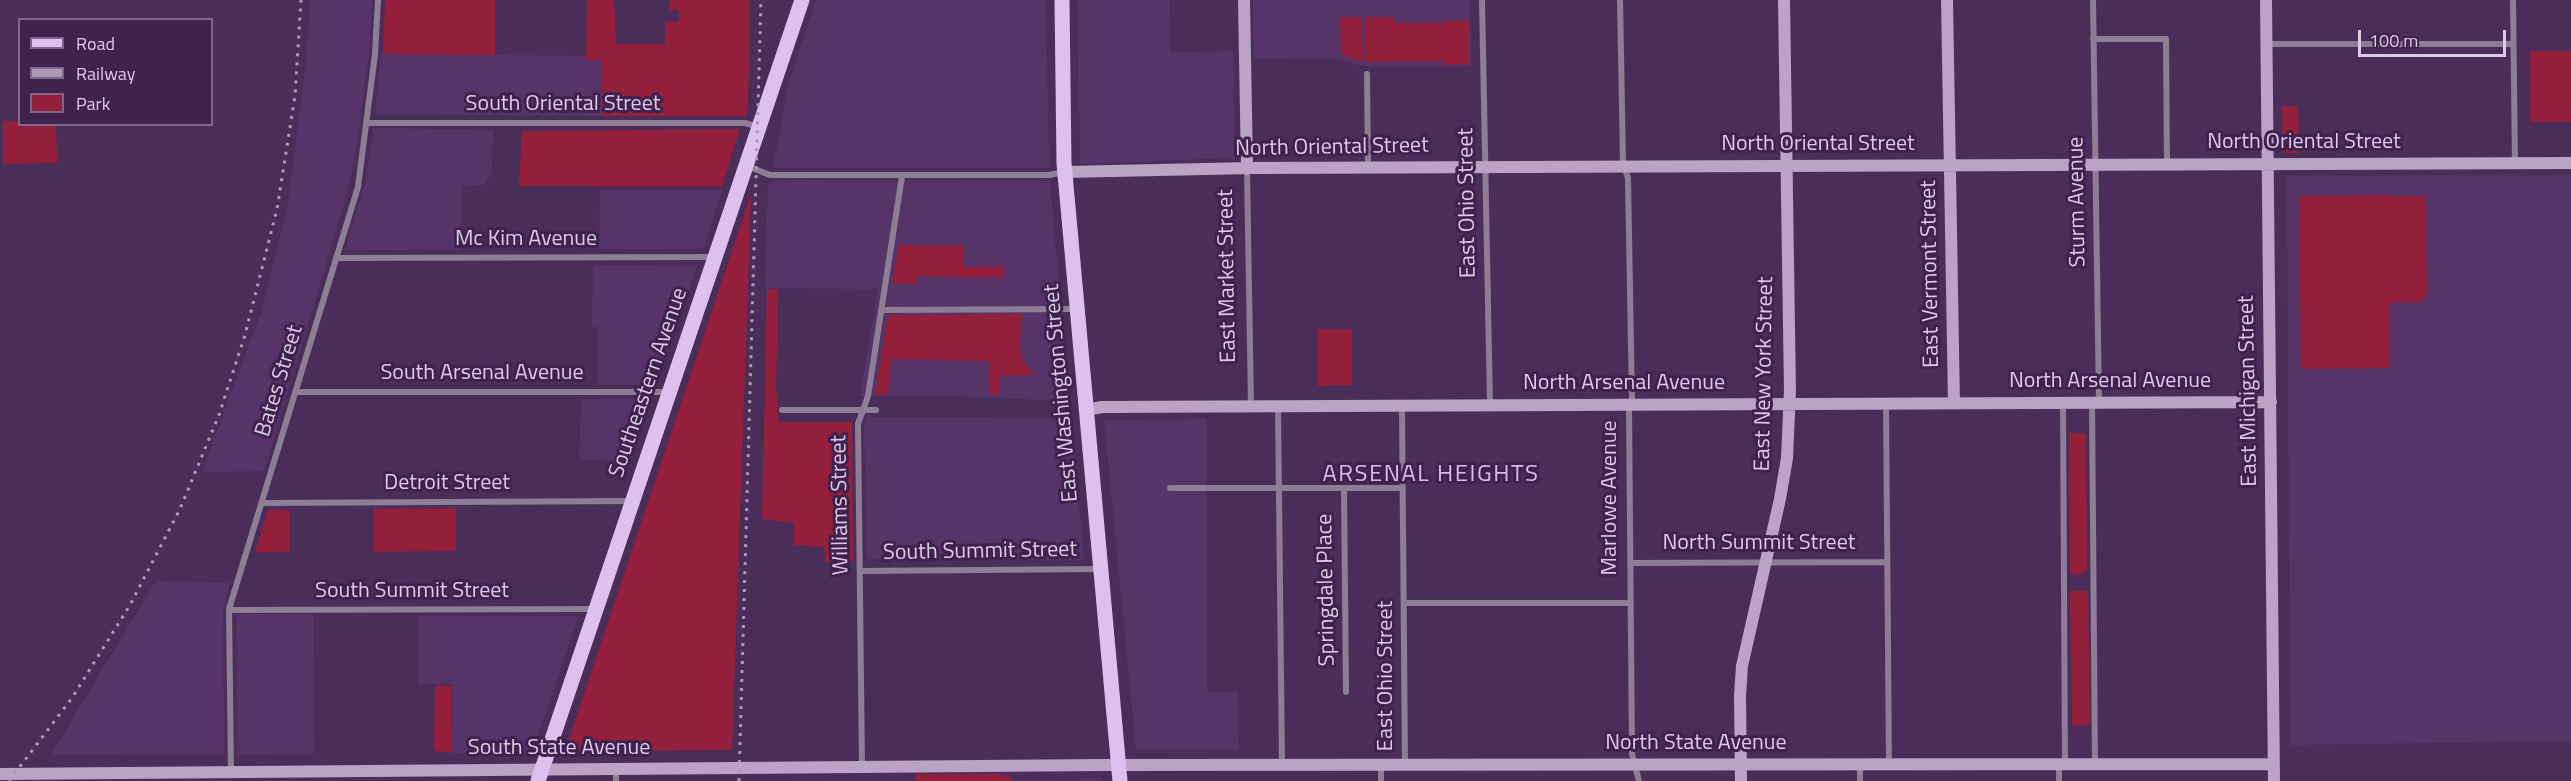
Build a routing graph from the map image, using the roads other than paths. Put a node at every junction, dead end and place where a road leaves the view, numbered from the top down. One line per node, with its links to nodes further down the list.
1 (378, 0): 16 (street, Bates Street)
2 (802, 0): 17 (main road, Southeastern Avenue)
3 (1062, 0): 30 (main road, East Washington Street)
4 (1244, 0): 29 (street, East Market Street)
5 (1482, 0): 28 (street, East Ohio Street)
6 (1620, 0): 26 (street, Marlowe Avenue)
7 (1784, 0): 25 (street, East New York Street)
8 (1947, 0): 20 (street, East Vermont Street)
9 (2093, 0): 12 (street, Sturm Avenue)
10 (2266, 0): 14 (street, East Michigan Street)
11 (2513, 0): 13 (street)
12 (2093, 39): 21 (street, Sturm Avenue); 22 (street)
13 (2513, 44): 14 (street); 19 (street)
14 (2267, 45): 23 (street, East Michigan Street)
15 (1367, 74): 27 (street)
16 (366, 123): 17 (street, South Oriental Street); 33 (street, Bates Street)
17 (759, 127): 24 (main road, Southeastern Avenue)
18 (2571, 163): 19 (street, North Oriental Street)
19 (2515, 164): 23 (street, North Oriental Street)
20 (1950, 165): 21 (street, North Oriental Street); 25 (street, North Oriental Street); 39 (street, East Vermont Street)
21 (2095, 165): 22 (street, North Oriental Street); 41 (street, Sturm Avenue)
22 (2167, 165): 23 (street, North Oriental Street)
23 (2268, 165): 38 (street, East Michigan Street)
24 (746, 166): 31 (street); 32 (main road, Southeastern Avenue)
25 (1787, 166): 26 (street, North Oriental Street); 42 (street, East New York Street)
26 (1624, 167): 28 (street, North Oriental Street); 45 (street, Marlowe Avenue)
27 (1368, 168): 28 (street, North Oriental Street); 29 (street, North Oriental Street)
28 (1486, 168): 44 (street, East Ohio Street)
29 (1247, 169): 30 (street, North Oriental Street); 48 (street, East Market Street)
30 (1065, 172): 31 (street); 34 (main road, East Washington Street)
31 (902, 176): 35 (street, Williams Street)
32 (715, 257): 33 (street, Mc Kim Avenue); 37 (main road, Southeastern Avenue)
33 (336, 258): 36 (street, Bates Street)
34 (1077, 309): 35 (street); 52 (main road, East Washington Street)
35 (881, 310): 50 (street, Williams Street)
36 (296, 392): 37 (street, South Arsenal Avenue); 58 (street, Bates Street)
37 (669, 392): 57 (main road, Southeastern Avenue)
38 (2271, 402): 41 (street, North Arsenal Avenue); 69 (street, East Michigan Street)
39 (1954, 403): 40 (street, North Arsenal Avenue); 43 (street, North Arsenal Avenue)
40 (2063, 403): 41 (street, North Arsenal Avenue); 74 (street)
41 (2095, 403): 75 (street, Sturm Avenue)
42 (1790, 404): 43 (street, North Arsenal Avenue); 45 (street, North Arsenal Avenue); 59 (street, East New York Street)
43 (1886, 404): 60 (street)
44 (1490, 405): 45 (street, North Arsenal Avenue); 47 (street, North Arsenal Avenue)
45 (1630, 405): 61 (street, Marlowe Avenue)
46 (1278, 406): 47 (street, North Arsenal Avenue); 48 (street, North Arsenal Avenue); 56 (street)
47 (1402, 406): 55 (street, East Ohio Street)
48 (1251, 407): 52 (street, North Arsenal Avenue)
49 (782, 410): 50 (street)
50 (862, 410): 51 (street); 63 (street, Williams Street)
51 (876, 410)
52 (1086, 410): 62 (main road, East Washington Street)
53 (1170, 488): 56 (street)
54 (1344, 488): 55 (street); 56 (street); 68 (street, Springdale Place)
55 (1403, 488): 64 (street, East Ohio Street)
56 (1279, 489): 76 (street)
57 (632, 501): 58 (street, Detroit Street); 66 (main road, Southeastern Avenue)
58 (262, 503): 67 (street, Bates Street)
59 (1765, 562): 60 (street, North Summit Street); 61 (street, North Summit Street); 71 (street, East New York Street)
60 (1887, 562): 73 (street)
61 (1630, 563): 65 (street, Marlowe Avenue)
62 (1101, 569): 63 (street, South Summit Street); 81 (main road, East Washington Street)
63 (860, 571): 79 (street, Williams Street)
64 (1404, 603): 65 (street); 78 (street, East Ohio Street)
65 (1630, 603): 70 (street, Marlowe Avenue)
66 (596, 609): 67 (street, South Summit Street); 84 (main road, Southeastern Avenue)
67 (230, 610): 80 (street, Bates Street)
68 (1346, 692)
69 (2274, 764): 75 (street, North State Avenue); 91 (street, East Michigan Street)
70 (1635, 765): 71 (street, North State Avenue); 78 (street, North State Avenue); 87 (street, Marlowe Avenue)
71 (1741, 765): 72 (street, North State Avenue); 88 (street, East New York Street)
72 (1860, 765): 73 (street, North State Avenue); 89 (street)
73 (1889, 765): 74 (street, North State Avenue)
74 (2062, 765): 75 (street, North State Avenue); 90 (street)
75 (2094, 765)
76 (1282, 766): 77 (street, North State Avenue); 81 (street, North State Avenue)
77 (1381, 766): 78 (street, North State Avenue); 86 (street, East Ohio Street)
78 (1405, 766)
79 (862, 768): 81 (street, South State Avenue); 83 (street, South State Avenue)
80 (231, 772): 84 (street, South State Avenue); 85 (street, South State Avenue)
81 (1119, 773)
82 (0, 774): 85 (street, South State Avenue)
83 (616, 775): 84 (street, South State Avenue)
84 (539, 776)
85 (28, 777)
86 (1381, 781)
87 (1639, 781)
88 (1741, 781)
89 (1860, 781)
90 (2059, 781)
91 (2274, 781)

